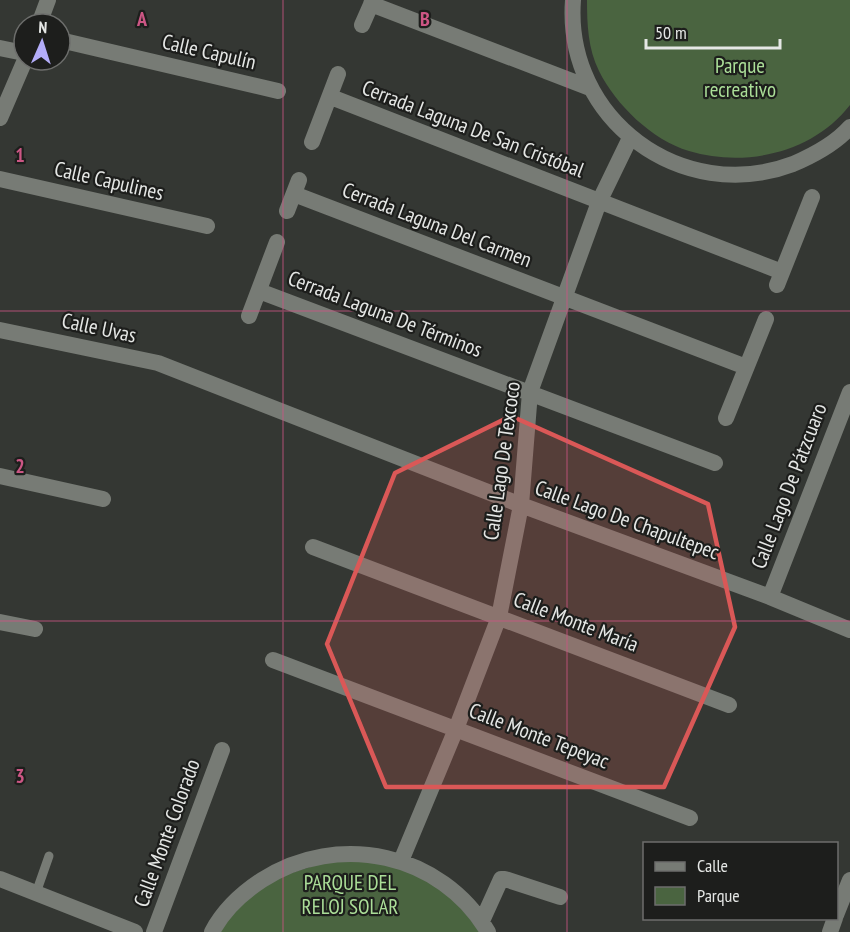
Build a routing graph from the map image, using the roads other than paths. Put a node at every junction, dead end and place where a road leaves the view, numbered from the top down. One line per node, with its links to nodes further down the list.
1 (573, 0): 7 (street)
2 (372, 2): 3 (street); 7 (street)
3 (362, 25)
4 (72, 43): 8 (street, Calle Capulín)
5 (20, 72): 10 (street)
6 (338, 74): 9 (street, Cerrada Laguna De San Cristóbal)
7 (590, 88): 12 (street)
8 (278, 91)
9 (331, 97): 13 (street, Cerrada Laguna De San Cristóbal); 16 (street, Cerrada Laguna De San Cristóbal)
10 (0, 118)
11 (850, 127): 12 (street)
12 (630, 138): 16 (street, Calle Lago De Texcoco)
13 (312, 142)
14 (0, 179): 18 (street, Calle Capulines)
15 (812, 197): 16 (street, Cerrada Laguna De San Cristóbal)
16 (599, 202): 21 (street, Calle Lago De Texcoco)
17 (287, 211): 21 (street, Cerrada Laguna Del Carmen)
18 (207, 226)
19 (277, 242): 20 (street, Cerrada Laguna De Términos)
20 (259, 291): 22 (street, Cerrada Laguna De Términos); 27 (street, Cerrada Laguna De Términos)
21 (565, 297): 25 (street, Cerrada Laguna Del Carmen); 27 (street, Calle Lago De Texcoco)
22 (249, 316)
23 (766, 319): 25 (street)
24 (0, 330): 26 (street, Calle Uvas)
25 (746, 367): 29 (street)
26 (188, 374): 33 (street, Calle Lago De Chapultepec)
27 (530, 392): 30 (street, Cerrada Laguna De Términos); 33 (street, Calle Lago De Texcoco)
28 (850, 392): 35 (street, Calle Lago De Pátzcuaro)
29 (726, 418)
30 (715, 463)
31 (0, 476): 32 (street)
32 (103, 499)
33 (521, 505): 35 (street, Calle Lago De Chapultepec); 36 (street, Calle Lago De Texcoco)
34 (313, 547): 36 (street, Calle Monte María)
35 (770, 597): 39 (street, Calle Lago De Chapultepec)
36 (499, 617): 41 (street, Calle Monte María); 42 (street, Calle Lago De Texcoco)
37 (0, 621): 38 (street)
38 (35, 629)
39 (850, 630)
40 (273, 660): 42 (street, Calle Monte Tepeyac)
41 (729, 705)
42 (456, 729): 44 (street, Calle Monte Tepeyac); 46 (street, Calle Lago De Texcoco)
43 (222, 750): 54 (street, Calle Monte Colorado)
44 (690, 818)
45 (49, 856): 49 (lane)
46 (401, 861): 52 (street); 55 (street)
47 (0, 879): 49 (street)
48 (850, 880): 51 (street)
49 (36, 893): 53 (street)
50 (560, 897): 52 (street)
51 (838, 912)
52 (485, 926)
53 (135, 932)
54 (154, 932)
55 (212, 932)

